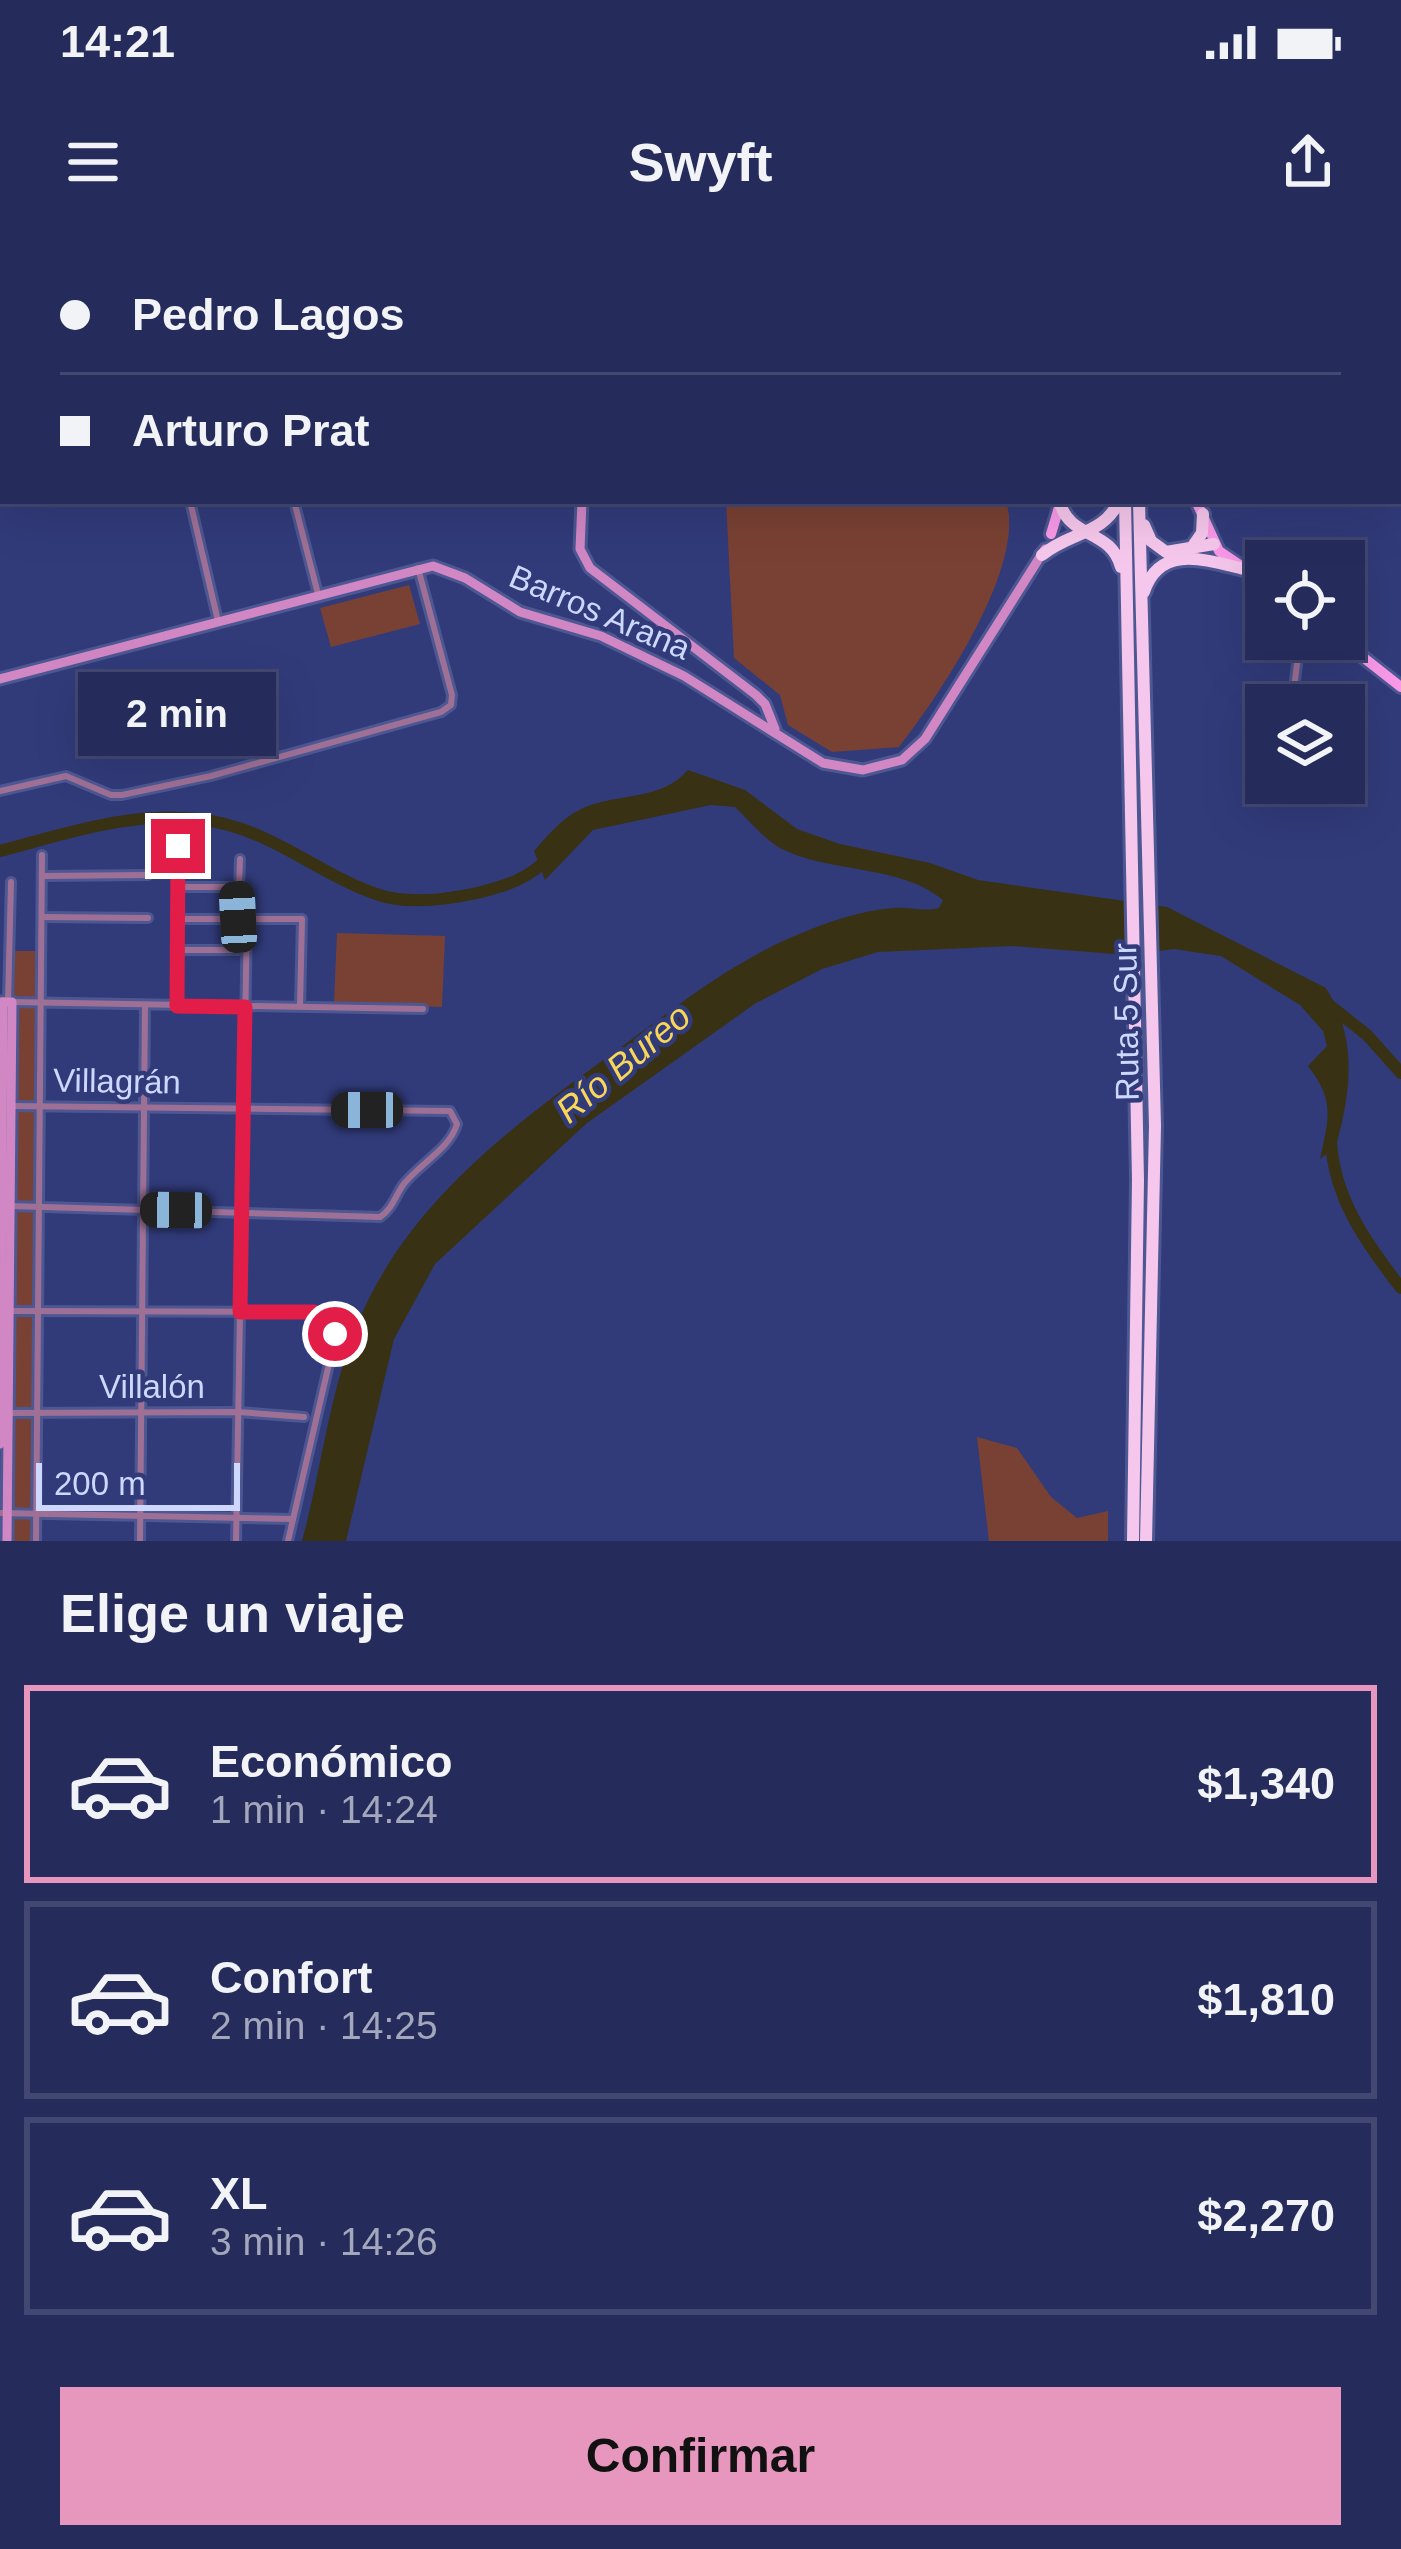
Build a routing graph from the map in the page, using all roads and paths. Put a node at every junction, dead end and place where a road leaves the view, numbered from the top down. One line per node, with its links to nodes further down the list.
1 (191, 504): 22 (street)
2 (295, 504): 20 (street)
3 (582, 504): 26 (main road)
4 (1060, 504): 12 (main road)
5 (1061, 504): 11 (highway)
6 (1128, 504): 11 (highway)
7 (1130, 504): 19 (highway, Ruta 5 Sur)
8 (1130, 504): 21 (highway, Ruta 5 Sur)
9 (1131, 504): 14 (highway)
10 (1200, 507): 13 (main road); 14 (highway)
11 (1084, 532): 12 (highway); 15 (highway); 19 (highway)
12 (1052, 534): 15 (main road, Barros Arana)
13 (1214, 544): 14 (highway); 17 (main road)
14 (1194, 553): 18 (highway); 21 (highway)
15 (1042, 555): 26 (main road, Barros Arana)
16 (418, 568): 20 (main road); 26 (main road, Barros Arana); 27 (street)
17 (1245, 568)
18 (1245, 569)
19 (1126, 592): 78 (highway, Ruta 5 Sur)
20 (318, 594): 22 (main road)
21 (1141, 604): 79 (highway, Ruta 5 Sur)
22 (218, 621): 24 (main road)
23 (1365, 659): 25 (main road)
24 (0, 679)
25 (1401, 687)
26 (776, 731)
27 (0, 791)
28 (178, 846): 34 (street)
29 (42, 855): 32 (street)
30 (240, 859): 35 (street)
31 (148, 875): 32 (street)
32 (42, 876): 36 (street)
33 (11, 882): 40 (street)
34 (177, 887): 35 (street); 39 (street)
35 (236, 887): 37 (street)
36 (42, 917): 38 (street); 44 (street)
37 (243, 917): 39 (street); 42 (street); 48 (street)
38 (148, 918)
39 (177, 919): 41 (street)
40 (4, 948): 43 (street)
41 (177, 950): 42 (street); 46 (street)
42 (247, 950): 47 (street)
43 (6, 1002): 44 (street); 50 (main road)
44 (41, 1004): 45 (street); 51 (street)
45 (145, 1005): 46 (street); 52 (street)
46 (177, 1006): 47 (street)
47 (245, 1007): 48 (street); 53 (street)
48 (299, 1008): 49 (street)
49 (423, 1010)
50 (4, 1106): 51 (street, Villagrán); 54 (main road)
51 (40, 1107): 52 (street, Villagrán); 55 (street)
52 (144, 1108): 53 (street, Villagrán); 56 (street)
53 (244, 1109): 57 (street); 57 (street, Villagrán)
54 (4, 1206): 55 (street); 58 (main road)
55 (39, 1207): 56 (street); 59 (street)
56 (143, 1209): 57 (street); 60 (street)
57 (242, 1211): 61 (street)
58 (3, 1310): 59 (street); 63 (main road)
59 (38, 1311): 60 (street); 64 (street)
60 (142, 1312): 61 (street); 65 (street)
61 (240, 1312): 62 (street); 72 (street)
62 (238, 1412): 65 (street, Villalón); 66 (street, Villalón); 71 (street)
63 (3, 1413): 64 (street, Villalón); 67 (main road); 68 (main road)
64 (37, 1413): 65 (street, Villalón); 69 (street)
65 (141, 1413): 70 (street)
66 (304, 1418)
67 (0, 1444)
68 (4, 1513): 69 (street); 73 (main road)
69 (36, 1514): 70 (street); 74 (street)
70 (140, 1514): 71 (street); 75 (street)
71 (236, 1515): 72 (street); 76 (street)
72 (293, 1519): 77 (street)
73 (7, 1541)
74 (36, 1541)
75 (140, 1541)
76 (236, 1541)
77 (288, 1541)
78 (1133, 1541)
79 (1146, 1541)

